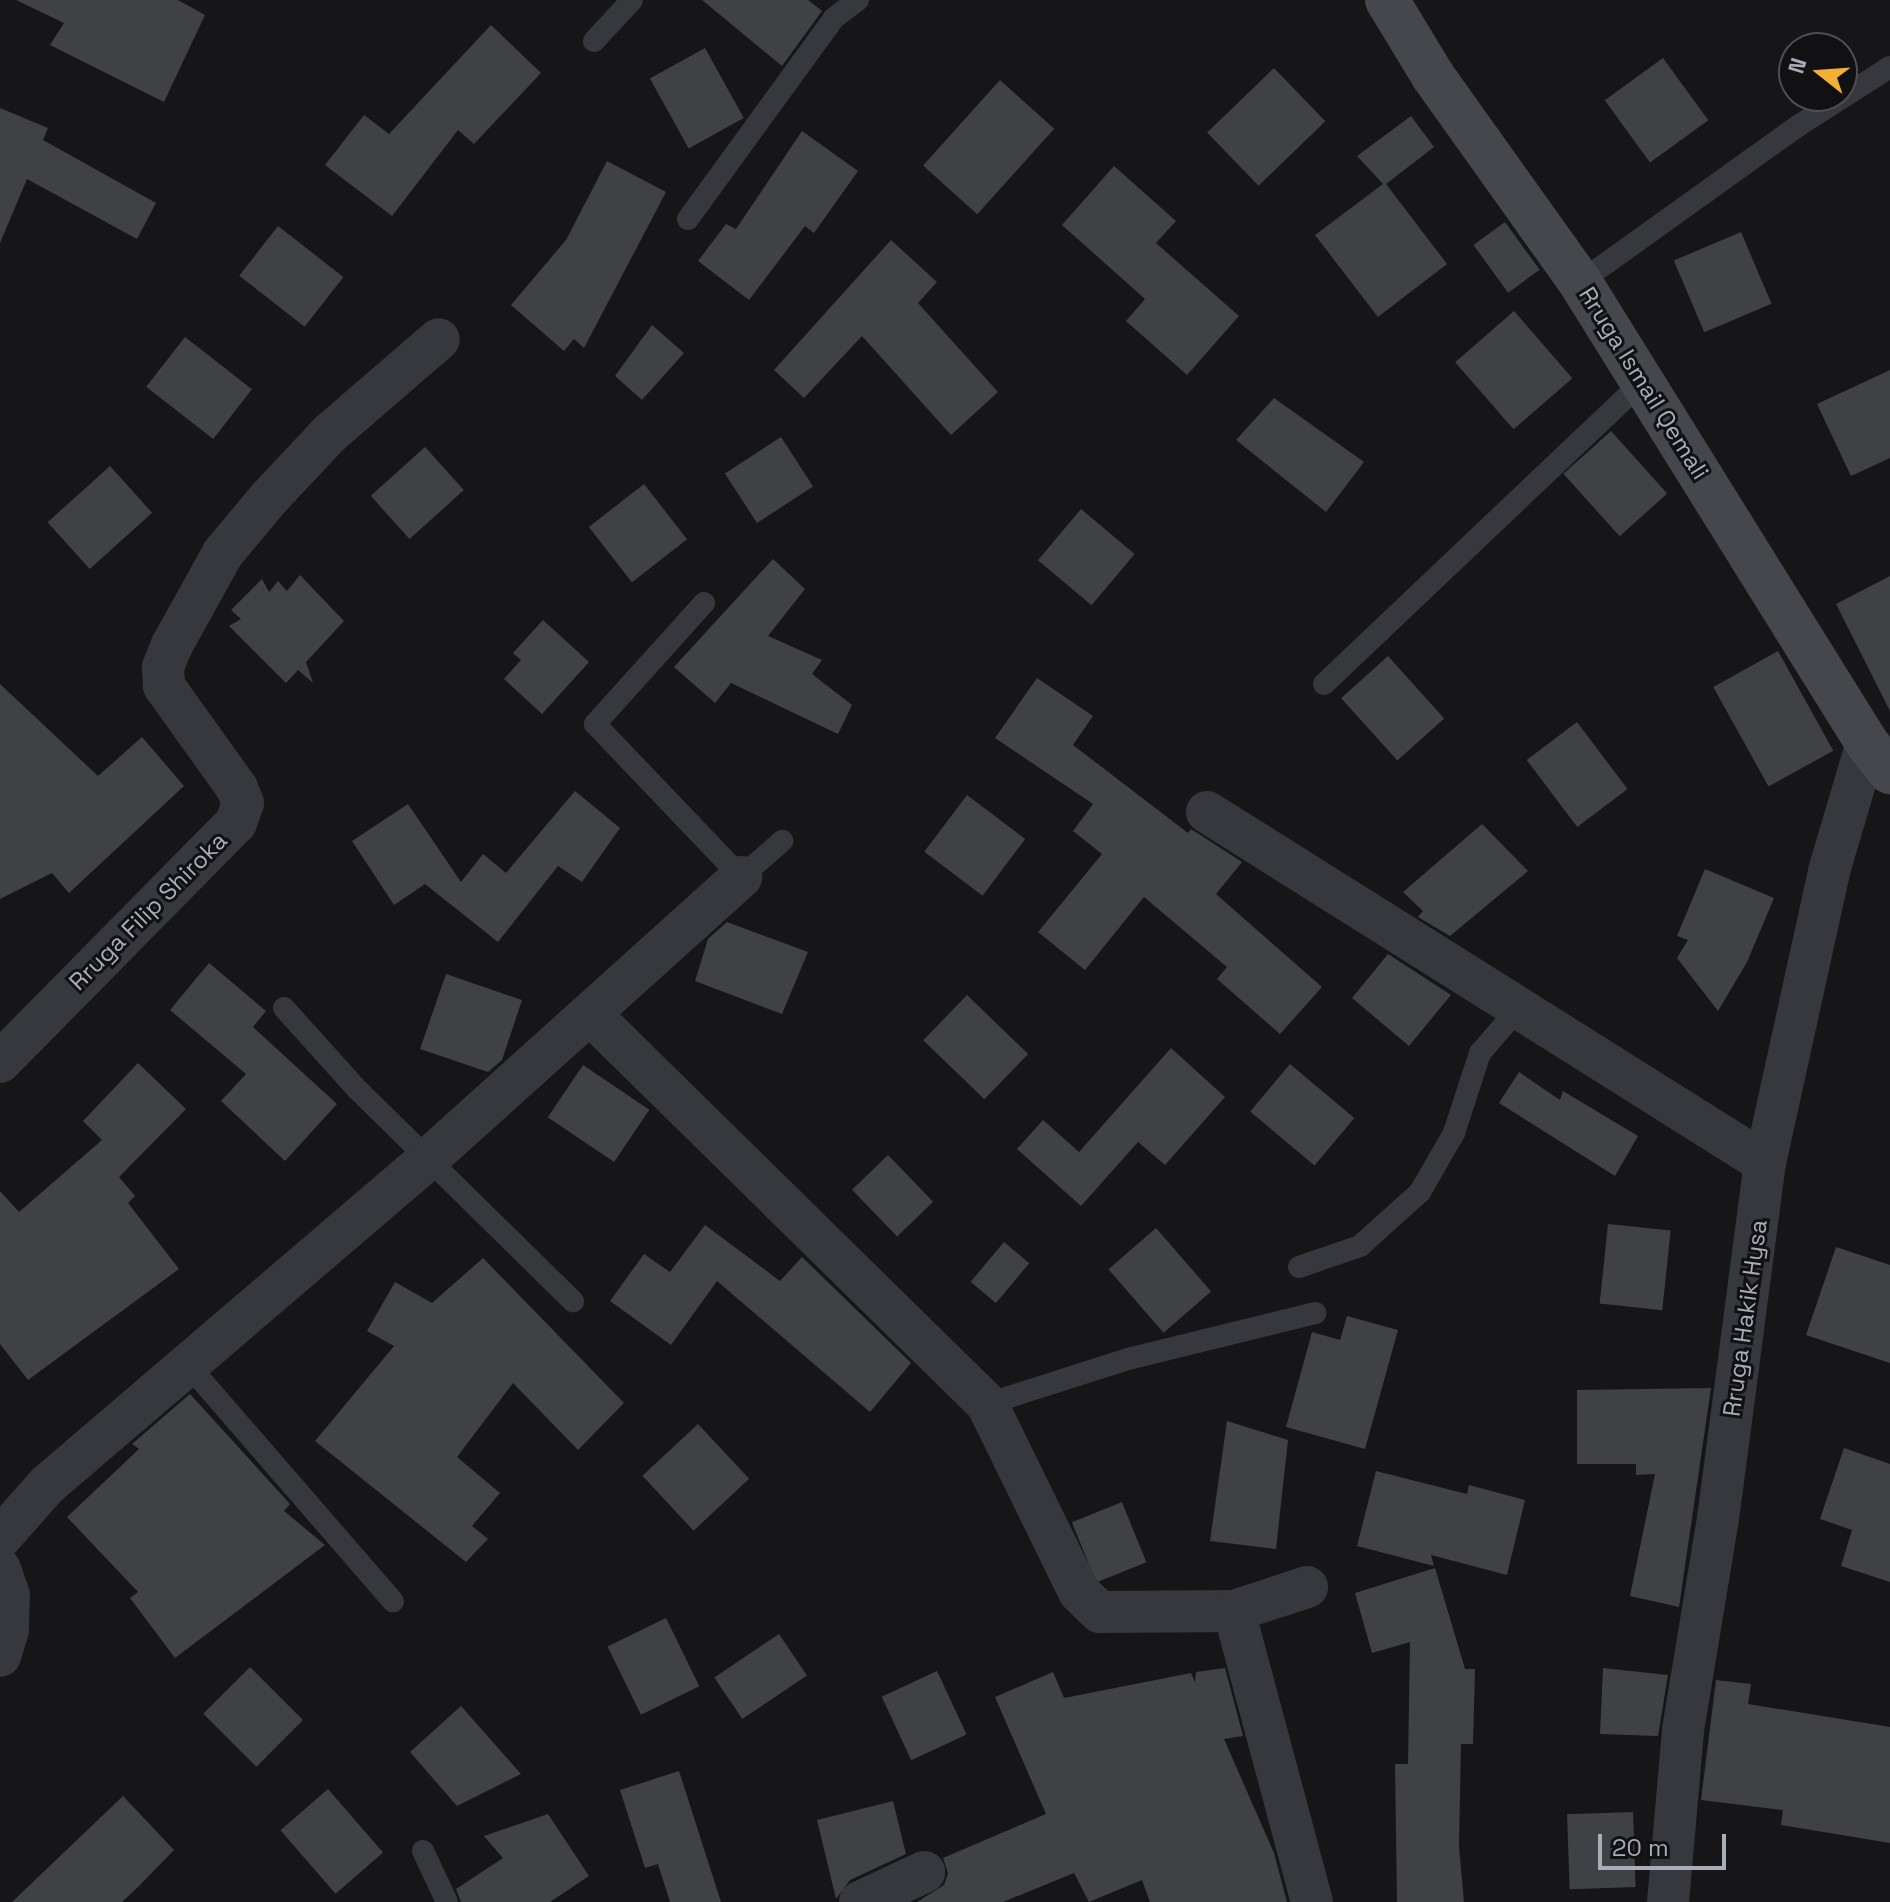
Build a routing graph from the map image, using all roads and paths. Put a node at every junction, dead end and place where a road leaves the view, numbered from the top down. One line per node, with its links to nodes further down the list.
1 (632, 0): 4 (lane)
2 (858, 0): 6 (lane)
3 (1387, 0): 7 (street, Rruga Ismail Qemali)
4 (594, 41)
5 (1890, 67): 7 (lane)
6 (688, 219)
7 (1580, 282): 9 (street, Rruga Ismail Qemali)
8 (439, 339): 19 (street, Rruga Filip Shiroka)
9 (1644, 380): 11 (lane); 12 (street, Rruga Ismail Qemali)
10 (704, 603): 15 (lane)
11 (1324, 684)
12 (1878, 757): 21 (street, Rruga Hakik Hysa)
13 (1207, 812): 17 (street)
14 (782, 841): 15 (lane)
15 (741, 877): 18 (street)
16 (284, 1008): 20 (lane)
17 (1519, 1008): 21 (street); 22 (lane)
18 (590, 1014): 20 (street); 26 (street)
19 (0, 1062)
20 (427, 1160): 23 (lane); 25 (street)
21 (1765, 1163): 38 (street, Rruga Hakik Hysa)
22 (1299, 1267)
23 (573, 1301)
24 (1315, 1313): 26 (lane)
25 (190, 1367): 27 (street); 30 (lane)
26 (987, 1404): 31 (street)
27 (0, 1538)
28 (0, 1569): 32 (street)
29 (1307, 1587): 31 (street)
30 (393, 1601)
31 (1234, 1611): 37 (street)
32 (0, 1656)
33 (423, 1851): 35 (lane)
34 (924, 1872): 36 (street)
35 (447, 1902)
36 (860, 1902)
37 (1312, 1902)
38 (1668, 1902)

